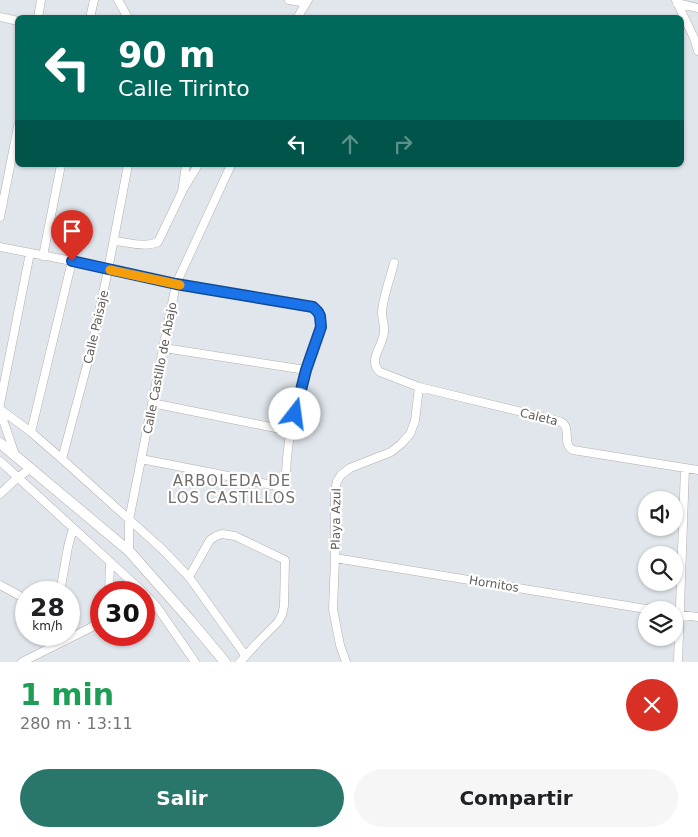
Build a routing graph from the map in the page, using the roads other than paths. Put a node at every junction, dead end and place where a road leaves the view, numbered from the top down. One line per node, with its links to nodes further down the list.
1 (41, 0): 8 (street)
2 (94, 0): 9 (street)
3 (118, 0): 10 (street)
4 (289, 0): 6 (street)
5 (677, 1): 7 (street); 12 (street)
6 (307, 2): 11 (street)
7 (697, 6)
8 (38, 15)
9 (91, 15)
10 (126, 15)
11 (299, 15)
12 (683, 15)
13 (684, 16): 16 (street)
14 (0, 17): 15 (street)
15 (15, 20)
16 (698, 51)
17 (15, 141): 24 (street)
18 (61, 167): 28 (street)
19 (128, 167): 25 (street, Calle Paisaje)
20 (186, 167): 23 (street)
21 (197, 167): 23 (street)
22 (230, 167): 32 (street, Calle Castillo de Abajo)
23 (181, 195): 25 (street)
24 (0, 218)
25 (114, 241): 31 (street, Calle Paisaje)
26 (0, 247): 27 (street)
27 (30, 253): 28 (street); 37 (street)
28 (43, 256): 29 (street)
29 (72, 261): 31 (street); 40 (street)
30 (394, 263): 35 (street, Caleta)
31 (108, 270): 32 (street); 43 (street, Calle Paisaje)
32 (176, 284): 33 (street, Calle Castillo de Abajo); 34 (street)
33 (164, 348): 34 (street); 36 (street, Calle Castillo de Abajo)
34 (306, 370): 39 (street)
35 (419, 388): 46 (street, Caleta); 54 (street, Playa Azul)
36 (152, 403): 39 (street); 44 (street, Calle Castillo de Abajo)
37 (0, 404)
38 (0, 410): 40 (street); 42 (street)
39 (290, 431): 44 (street)
40 (31, 432): 43 (street)
41 (0, 443): 42 (main road)
42 (16, 456): 47 (main road)
43 (62, 459): 51 (street)
44 (141, 460): 51 (street, Calle Castillo de Abajo)
45 (0, 461): 49 (street)
46 (685, 468): 48 (street, Caleta); 62 (street)
47 (30, 469): 49 (street); 53 (main road)
48 (698, 470)
49 (18, 478): 50 (street); 52 (street)
50 (0, 494)
51 (129, 520): 53 (street, Calle Castillo de Abajo); 56 (street)
52 (73, 528): 55 (street); 57 (street)
53 (129, 551): 72 (main road)
54 (335, 558): 64 (street, Hornitos); 73 (street, Playa Azul)
55 (110, 563): 58 (street); 59 (street)
56 (189, 577): 69 (street); 69 (street)
57 (62, 581)
58 (110, 581)
59 (130, 581)
60 (0, 585): 61 (street)
61 (15, 593)
62 (678, 601)
63 (155, 605): 71 (street)
64 (638, 608)
65 (683, 615): 66 (street)
66 (698, 617)
67 (47, 646): 70 (street)
68 (678, 646): 74 (street)
69 (242, 659)
70 (22, 662)
71 (195, 662)
72 (224, 662)
73 (346, 662)
74 (678, 662)

